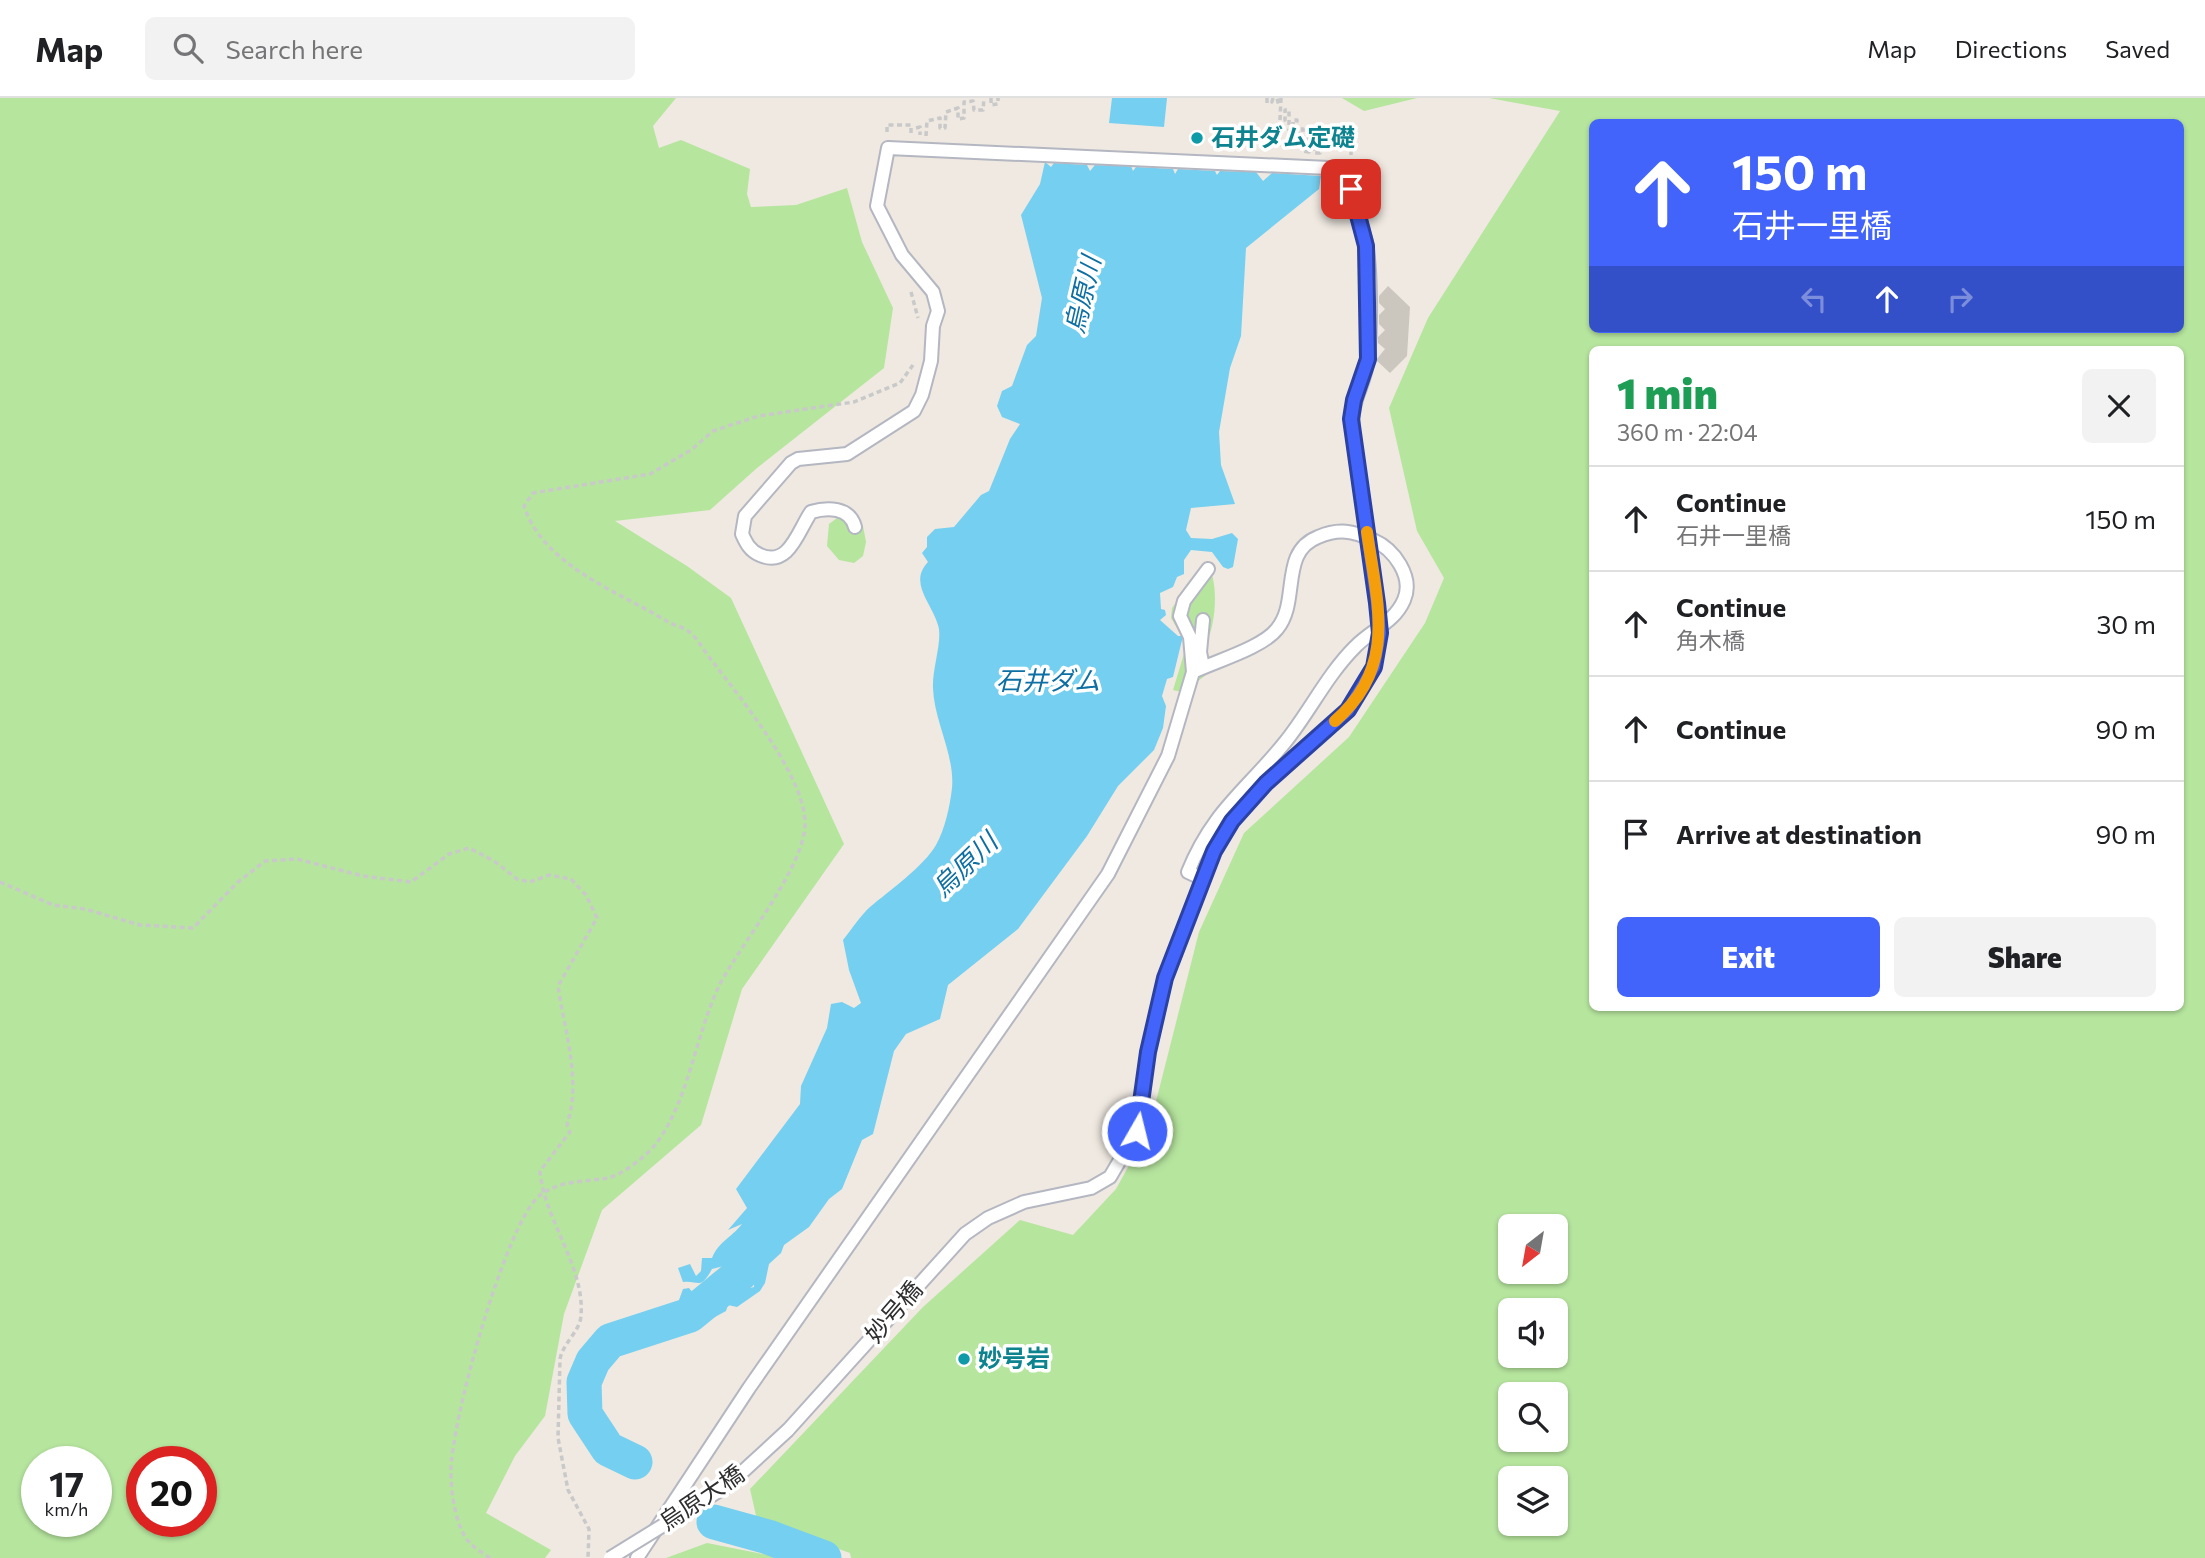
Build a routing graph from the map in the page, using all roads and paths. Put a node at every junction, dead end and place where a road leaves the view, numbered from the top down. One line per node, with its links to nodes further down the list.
1 (984, 98): 9 (path)
2 (991, 98): 3 (path)
3 (998, 98)
4 (1277, 98): 10 (path)
5 (890, 125): 7 (path)
6 (916, 128): 8 (path)
7 (911, 130)
8 (917, 135)
9 (926, 135)
10 (1341, 145)
11 (909, 286): 12 (path)
12 (920, 329)
13 (915, 363): 20 (path)
14 (855, 527): 18 (lane, 妙号橋, bridge)
15 (1208, 569): 17 (lane)
16 (1203, 620): 17 (lane)
17 (1198, 669): 18 (lane); 25 (lane)
18 (1201, 878): 21 (lane, 妙号橋)
19 (0, 882): 20 (path)
20 (543, 1194): 22 (path); 23 (path)
21 (788, 1430): 24 (lane, 烏原大橋, bridge)
22 (490, 1558)
23 (588, 1558)
24 (610, 1558)
25 (637, 1558)

